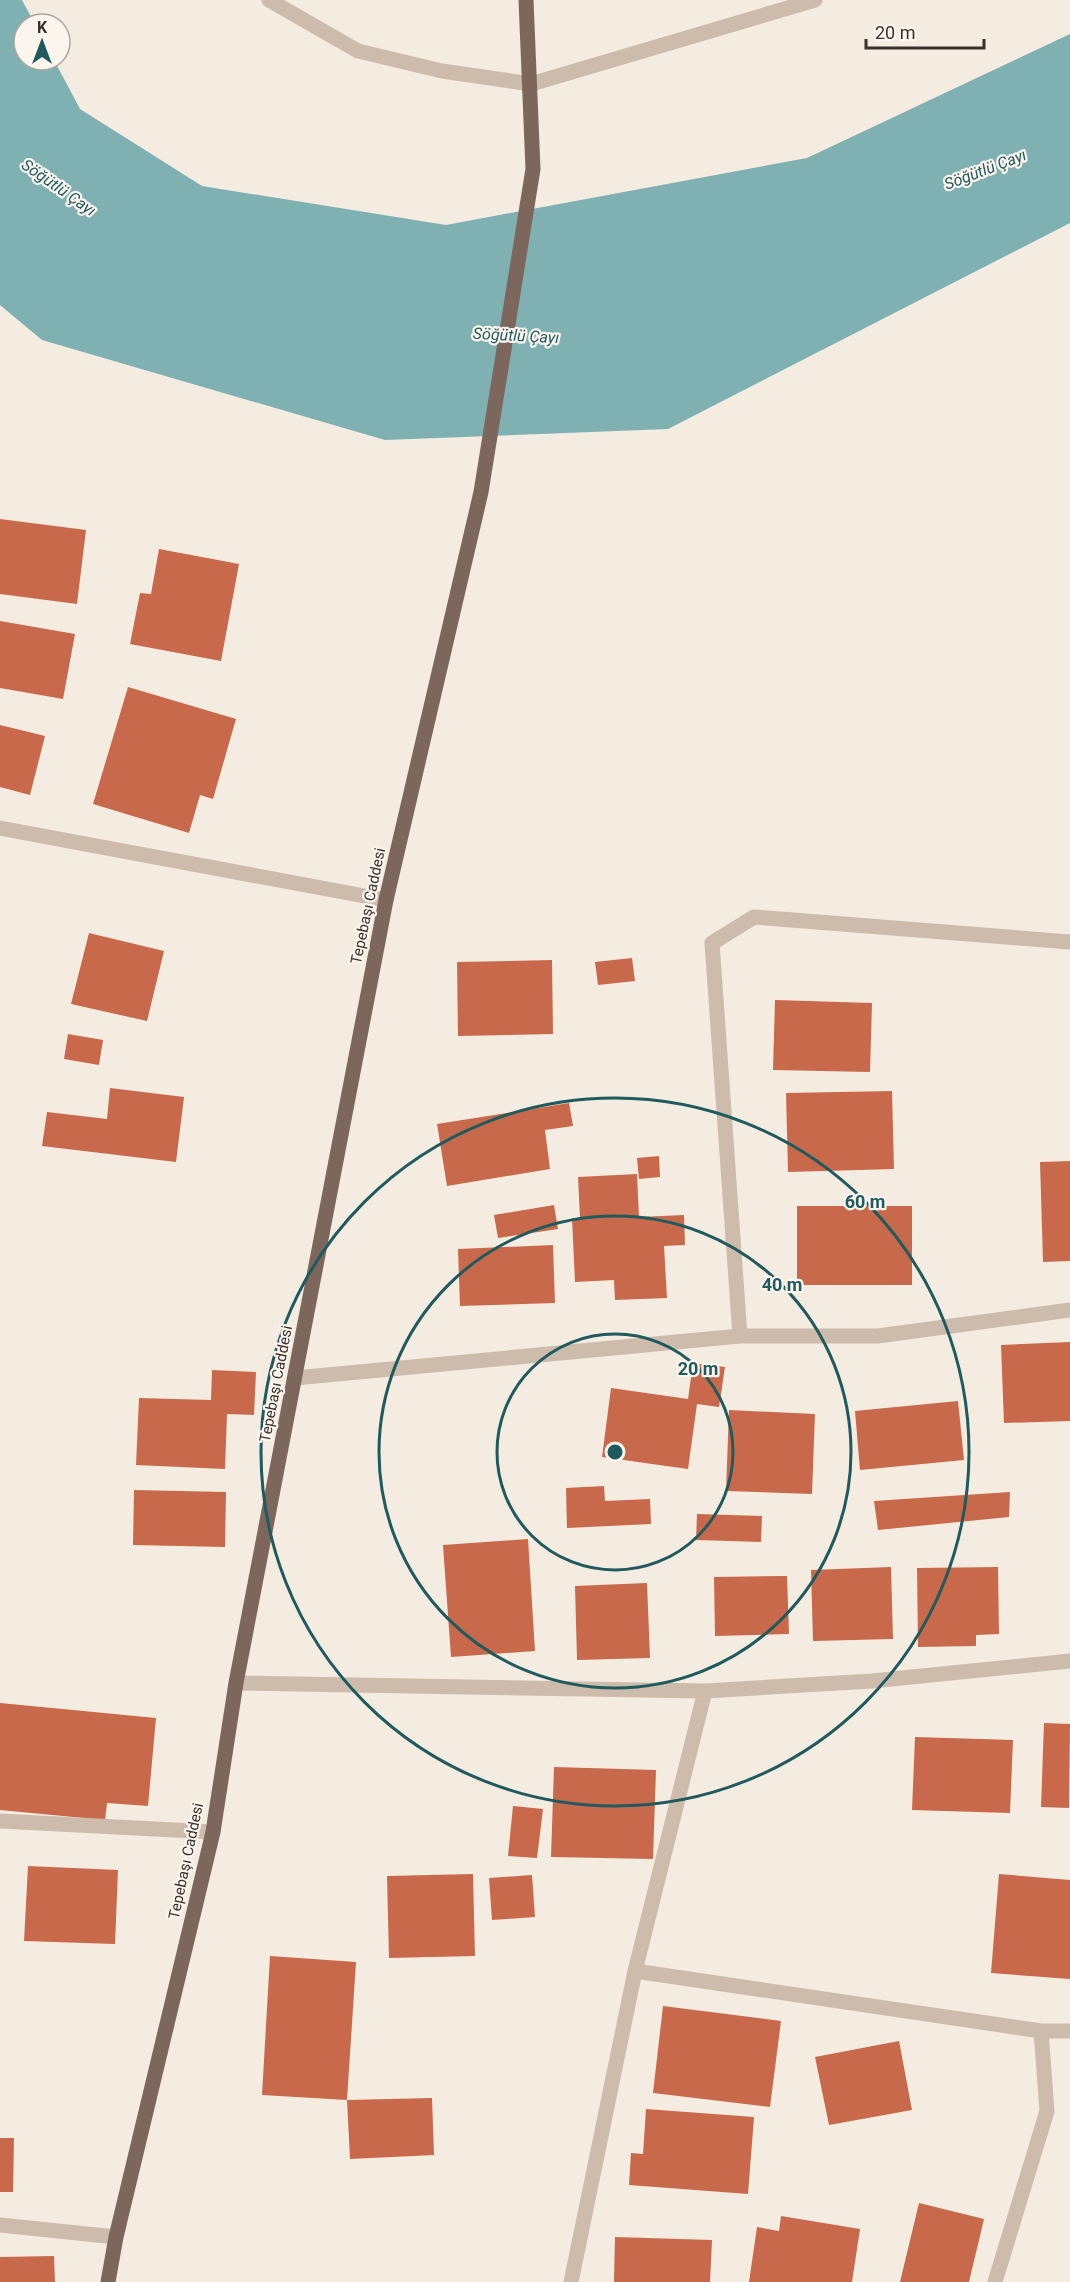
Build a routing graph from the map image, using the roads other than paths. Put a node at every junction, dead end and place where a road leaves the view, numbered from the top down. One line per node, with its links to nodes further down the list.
1 (269, 0): 4 (street)
2 (526, 0): 4 (main road, Tepebaşı Caddesi)
3 (815, 0): 4 (street)
4 (531, 84): 6 (main road, Tepebaşı Caddesi)
5 (0, 828): 6 (street)
6 (386, 900): 10 (main road, Tepebaşı Caddesi)
7 (1070, 942): 9 (street)
8 (1070, 1310): 9 (street)
9 (740, 1336): 10 (street)
10 (295, 1378): 12 (main road, Tepebaşı Caddesi)
11 (1070, 1661): 13 (street)
12 (236, 1683): 13 (street); 15 (main road, Tepebaşı Caddesi)
13 (705, 1691): 16 (street)
14 (0, 1821): 15 (street)
15 (213, 1832): 20 (main road, Tepebaşı Caddesi)
16 (635, 1971): 17 (street); 22 (street)
17 (1041, 2031): 18 (street); 23 (street)
18 (1070, 2031)
19 (0, 2225): 20 (street)
20 (116, 2237): 21 (main road, Tepebaşı Caddesi)
21 (108, 2282)
22 (571, 2282)
23 (995, 2282)

